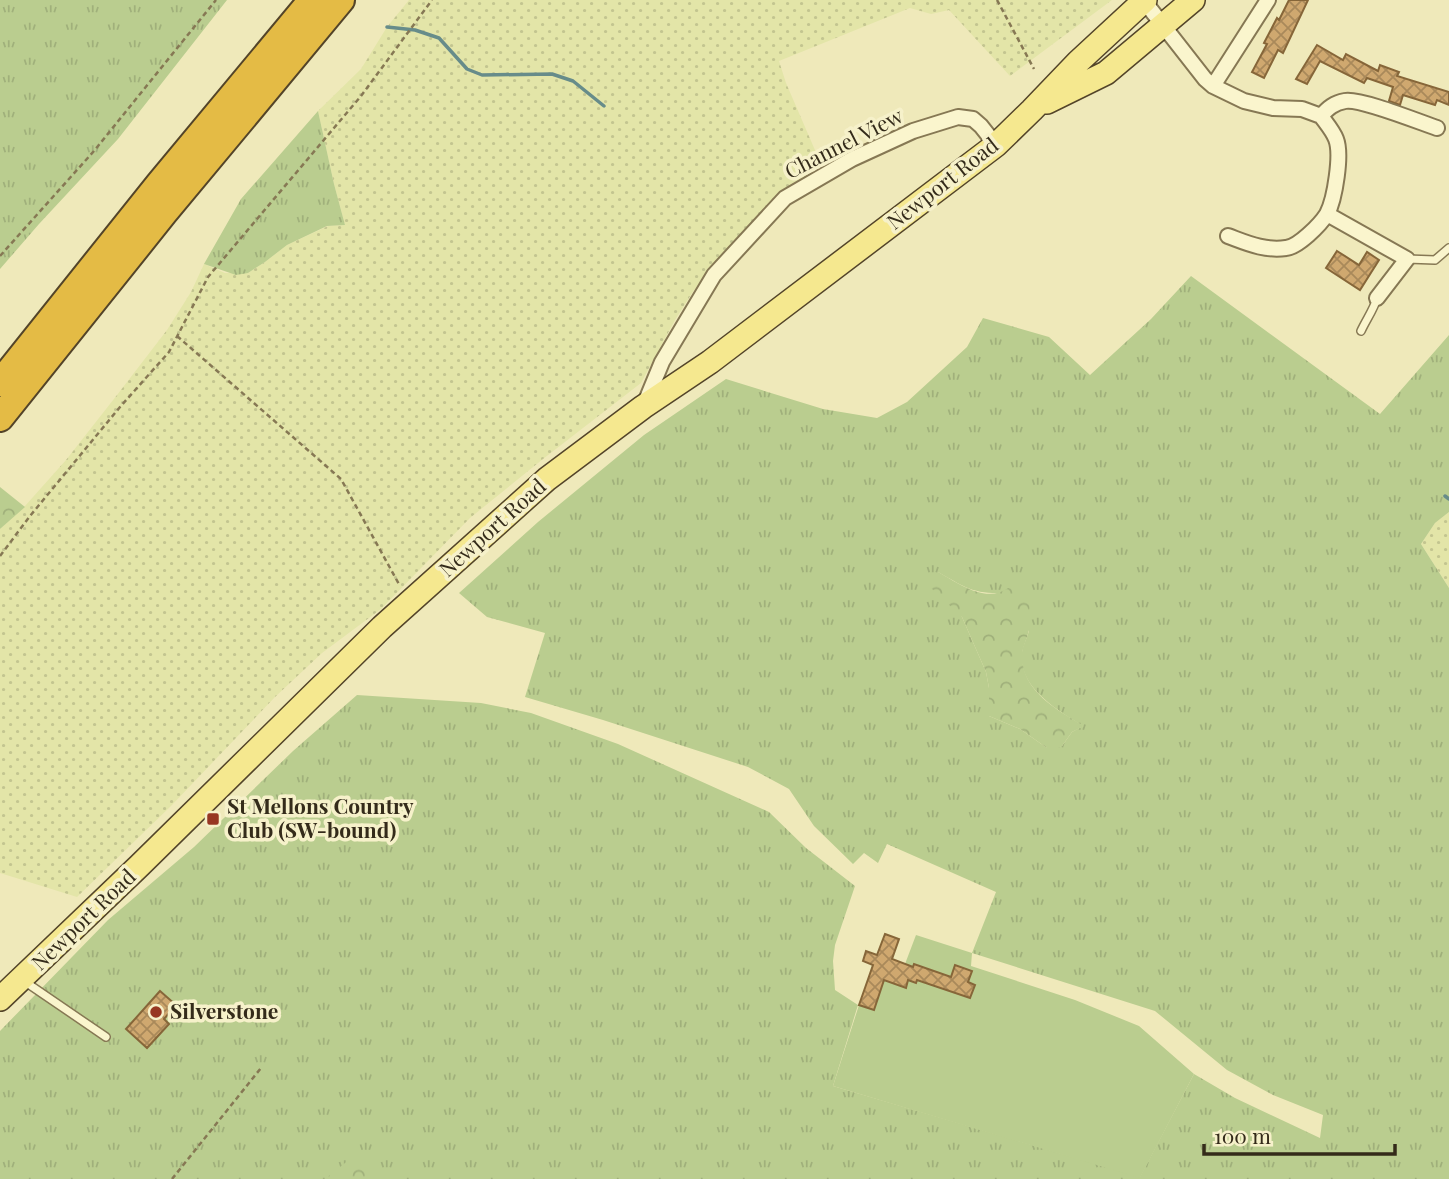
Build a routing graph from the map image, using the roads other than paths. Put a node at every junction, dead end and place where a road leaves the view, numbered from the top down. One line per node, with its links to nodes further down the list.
1 (312, 0): 18 (highway)
2 (341, 0): 20 (highway)
3 (1193, 0): 6 (main road, Newport Road)
4 (1268, 0): 7 (street)
5 (1144, 1): 6 (street); 8 (main road, Newport Road)
6 (1163, 25): 7 (street); 8 (main road, Newport Road)
7 (1213, 86): 9 (street)
8 (1032, 110): 11 (main road, Newport Road)
9 (1321, 116): 10 (street); 12 (street)
10 (1437, 128)
11 (996, 145): 19 (main road, Newport Road); 19 (street, Channel View)
12 (1327, 214): 13 (street); 15 (street)
13 (1228, 236)
14 (1449, 248): 15 (lane)
15 (1407, 259): 16 (street)
16 (1377, 298): 17 (lane)
17 (1361, 331)
18 (0, 383)
19 (643, 407): 21 (main road, Newport Road)
20 (0, 418)
21 (21, 979): 22 (main road, Newport Road); 23 (lane)
22 (0, 999)
23 (106, 1037)

